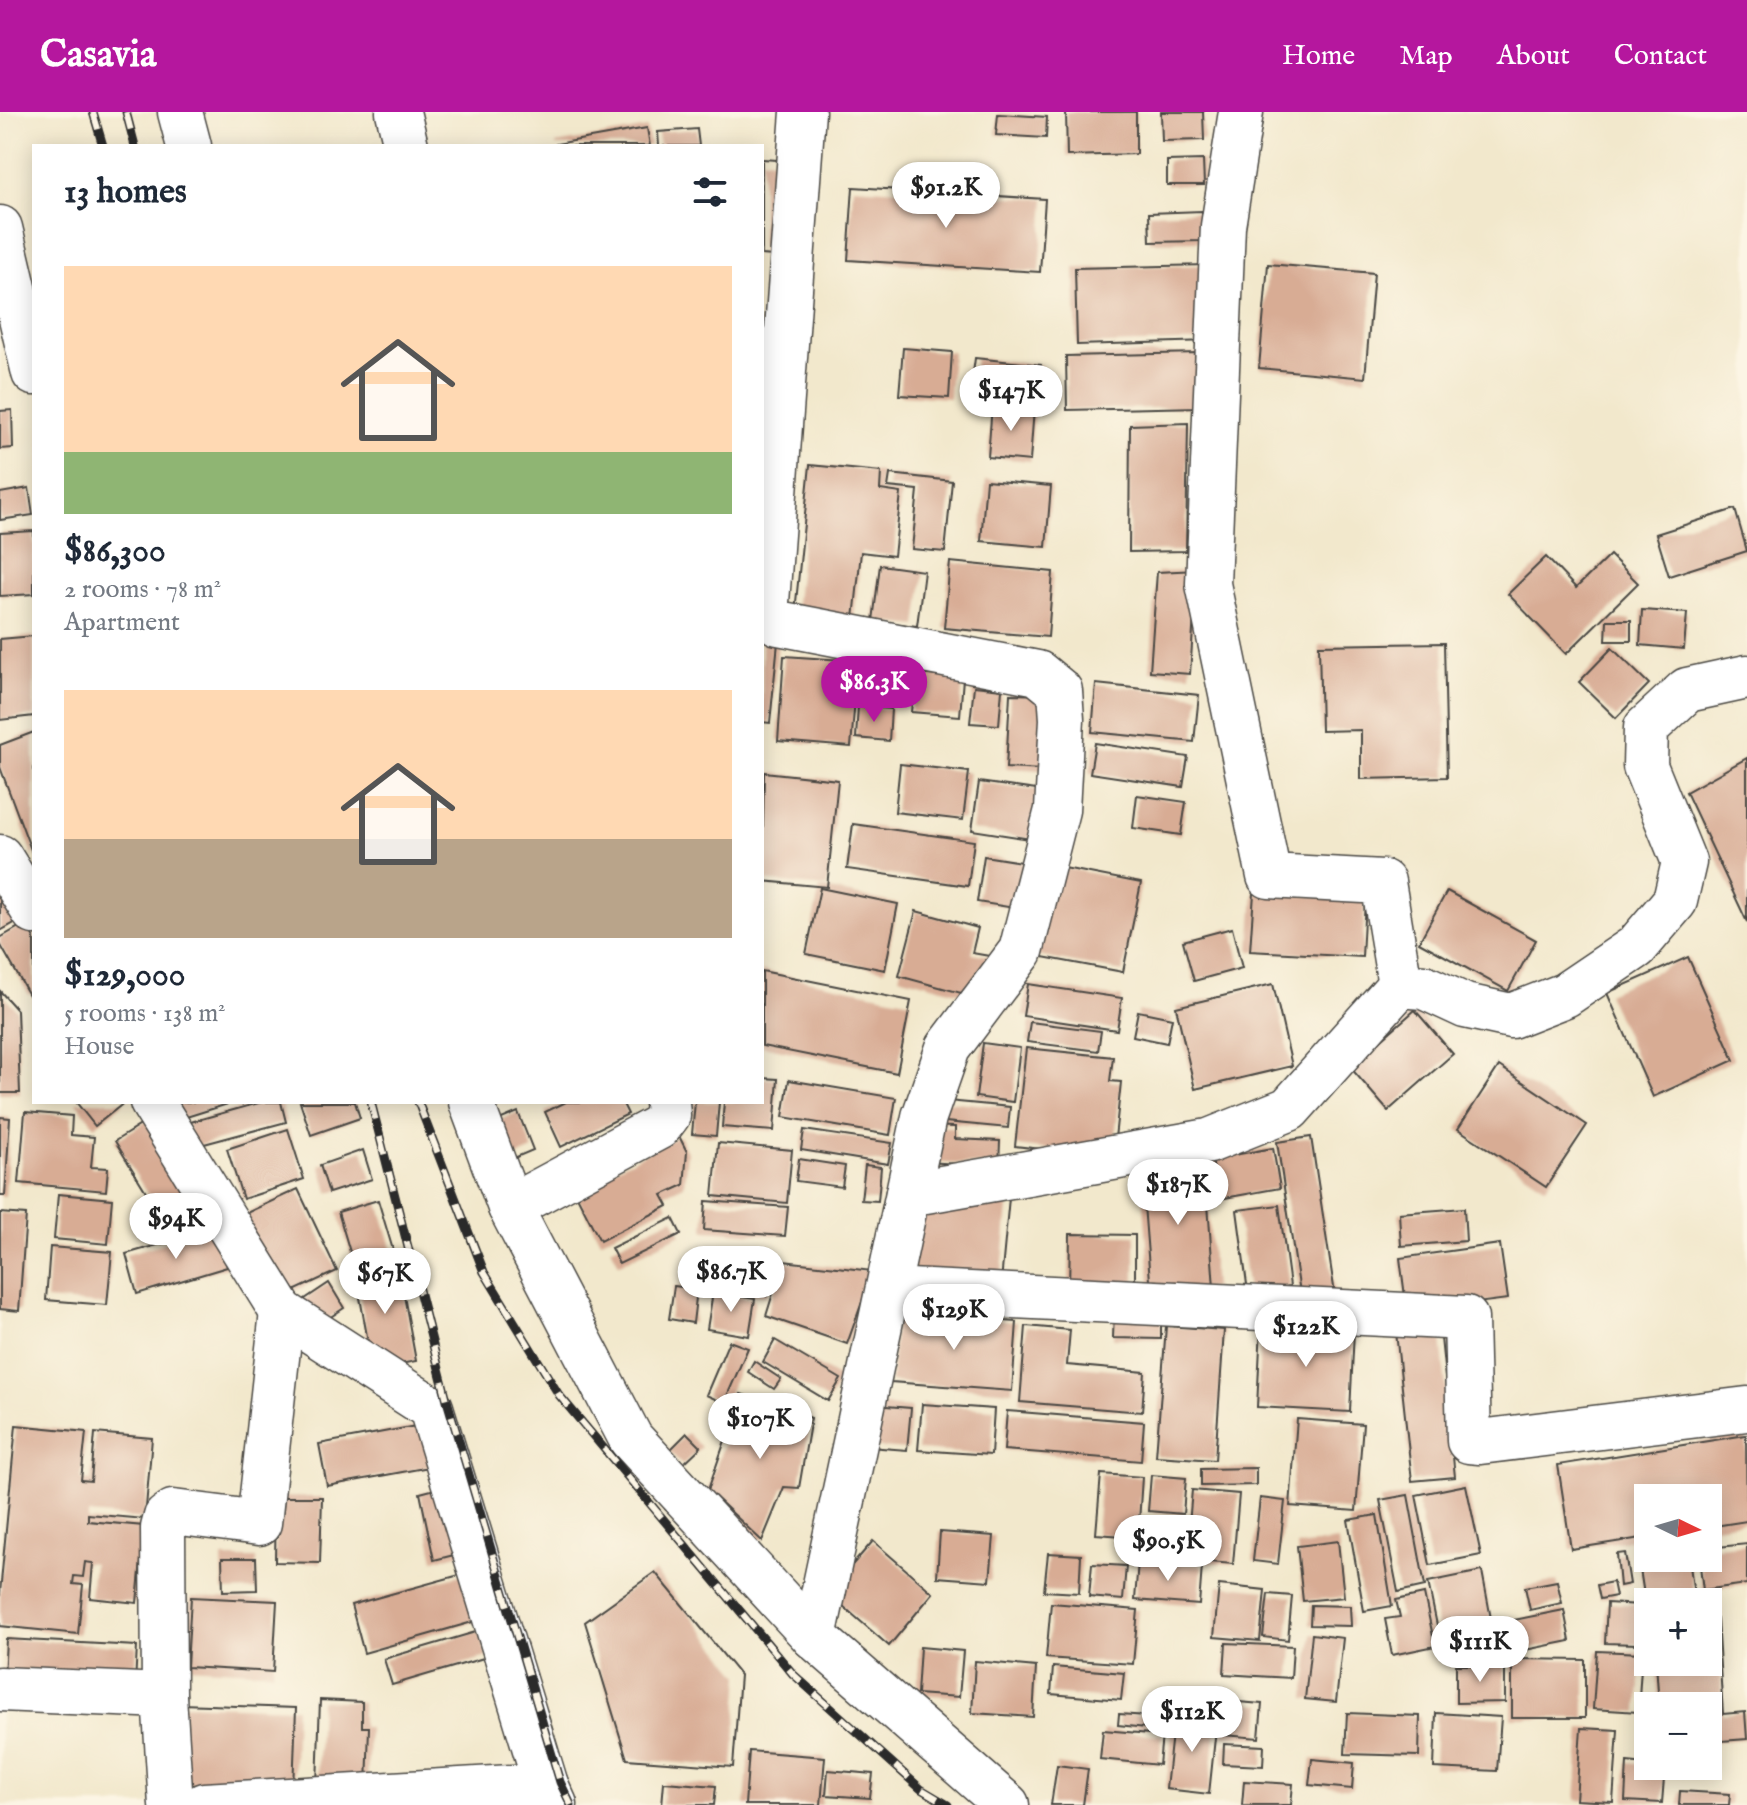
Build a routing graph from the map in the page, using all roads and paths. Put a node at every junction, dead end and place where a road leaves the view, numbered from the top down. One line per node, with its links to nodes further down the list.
1 (180, 112): 5 (street)
2 (398, 112): 6 (street)
3 (803, 112): 16 (street)
4 (1241, 112): 12 (street)
5 (188, 144)
6 (406, 144)
7 (0, 228): 8 (street)
8 (32, 364)
9 (1747, 677): 12 (street)
10 (0, 857): 11 (street)
11 (32, 909)
12 (1400, 985): 16 (street)
13 (153, 1104): 19 (street)
14 (472, 1104): 17 (street)
15 (667, 1104): 17 (street)
16 (908, 1194): 18 (street)
17 (510, 1207): 21 (street)
18 (888, 1290): 20 (street); 21 (street)
19 (282, 1312): 23 (street); 24 (street)
20 (1747, 1409)
21 (814, 1637): 27 (street)
22 (0, 1689): 23 (street)
23 (164, 1696): 25 (street)
24 (551, 1795): 26 (street)
25 (171, 1805)
26 (204, 1805)
27 (1007, 1805)

